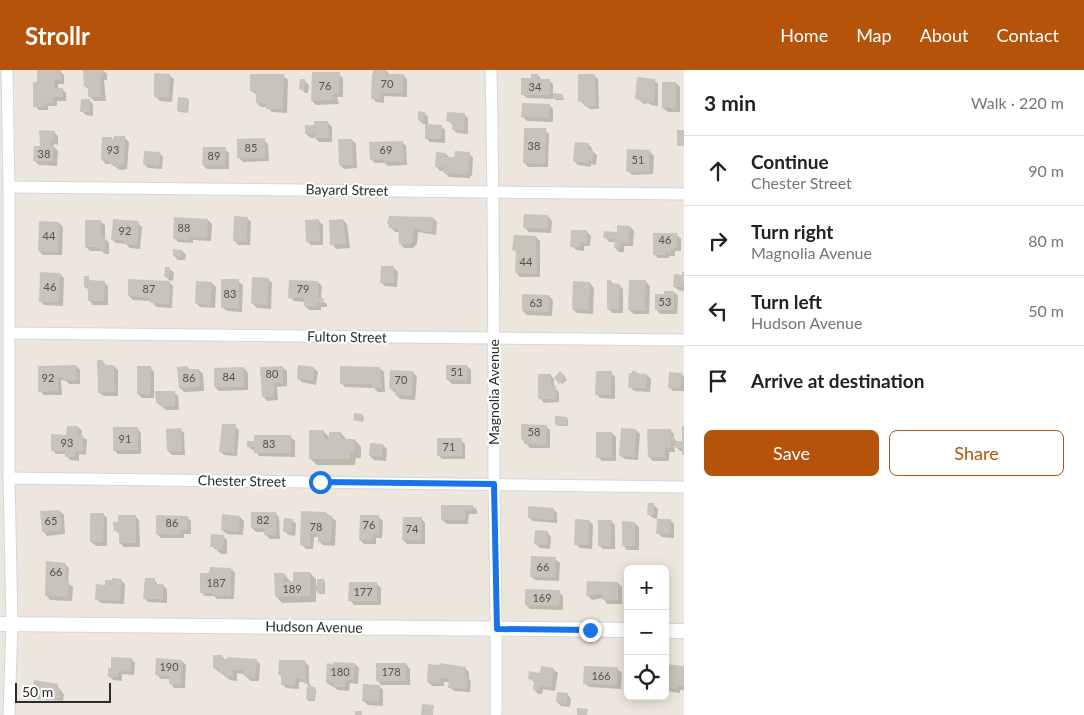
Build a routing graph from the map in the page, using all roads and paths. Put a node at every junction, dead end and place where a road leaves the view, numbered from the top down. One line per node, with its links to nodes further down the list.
1 (6, 70): 3 (street)
2 (491, 70): 4 (street, Magnolia Avenue)
3 (9, 187): 4 (street, Bayard Street); 6 (street)
4 (493, 192): 5 (street, Bayard Street); 7 (street, Magnolia Avenue)
5 (684, 194)
6 (10, 334): 7 (street, Fulton Street); 9 (street)
7 (494, 339): 8 (street, Fulton Street); 10 (street, Magnolia Avenue)
8 (684, 340)
9 (9, 478): 10 (street, Chester Street); 12 (street)
10 (494, 484): 11 (street, Chester Street); 13 (street, Magnolia Avenue)
11 (684, 487)
12 (6, 624): 13 (street, Hudson Avenue); 17 (street)
13 (497, 629): 14 (street, Hudson Avenue); 18 (street, Magnolia Avenue)
14 (624, 630)
15 (669, 631): 16 (street)
16 (684, 631)
17 (9, 715)
18 (496, 715)

